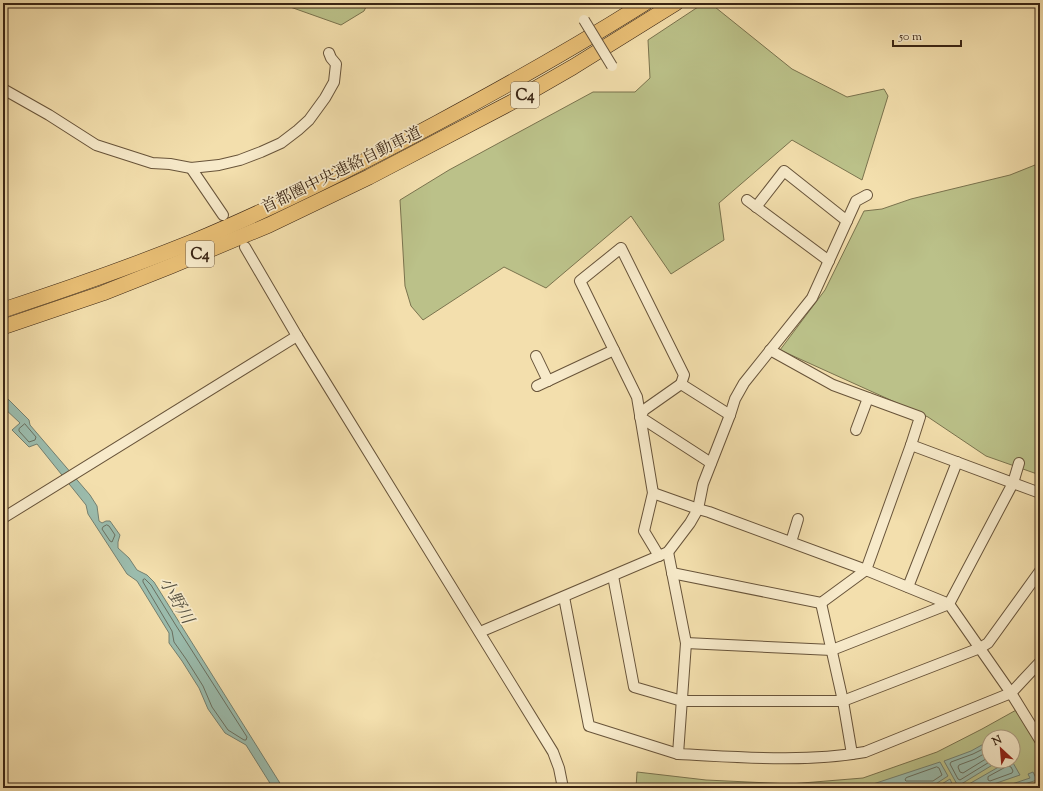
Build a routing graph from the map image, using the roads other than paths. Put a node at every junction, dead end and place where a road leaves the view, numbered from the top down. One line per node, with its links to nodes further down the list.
1 (645, 3): 15 (highway, 首都圏中央連絡自動車道 / C4)
2 (676, 3): 16 (highway, 首都圏中央連絡自動車道 / C4)
3 (584, 20): 5 (street, bridge)
4 (329, 53): 7 (street)
5 (612, 66)
6 (3, 89): 7 (street)
7 (191, 168): 11 (street)
8 (868, 195): 12 (street)
9 (747, 200): 10 (street)
10 (756, 207): 12 (street); 14 (street)
11 (223, 215)
12 (847, 221): 14 (street)
13 (245, 248): 17 (street)
14 (829, 261): 19 (street)
15 (3, 310)
16 (3, 327)
17 (297, 336): 36 (street); 48 (street)
18 (614, 350): 21 (street); 22 (street); 26 (street)
19 (770, 350): 24 (street); 25 (street)
20 (536, 356): 21 (street)
21 (548, 381): 23 (street)
22 (681, 384): 25 (street); 26 (street)
23 (537, 386)
24 (868, 398): 27 (street); 28 (street)
25 (730, 416): 30 (street)
26 (640, 417): 30 (street); 33 (street)
27 (856, 430)
28 (911, 445): 29 (street); 40 (street)
29 (957, 462): 32 (street); 44 (street)
30 (711, 463): 35 (street)
31 (1019, 463): 32 (street)
32 (1013, 483): 34 (street); 47 (street)
33 (653, 493): 35 (street); 39 (street)
34 (1040, 493)
35 (698, 509): 38 (street); 39 (street)
36 (3, 518)
37 (798, 519): 38 (street)
38 (791, 542): 40 (street)
39 (663, 554): 42 (street); 43 (street)
40 (866, 570): 44 (street); 46 (street)
41 (1040, 571): 50 (street)
42 (672, 573): 46 (street); 49 (street)
43 (613, 576): 45 (street); 54 (street)
44 (908, 587): 47 (street)
45 (564, 596): 48 (street); 57 (street)
46 (822, 602): 51 (street)
47 (949, 604): 50 (street); 51 (street)
48 (480, 632): 59 (street)
49 (686, 643): 51 (street); 54 (street)
50 (980, 648): 53 (street); 55 (street)
51 (832, 650): 55 (street)
52 (1040, 662): 53 (street)
53 (1011, 693): 56 (street); 58 (street)
54 (682, 701): 55 (street); 57 (street)
55 (843, 702): 58 (street)
56 (1040, 740)
57 (678, 754): 58 (street)
58 (852, 754)
59 (563, 788)

